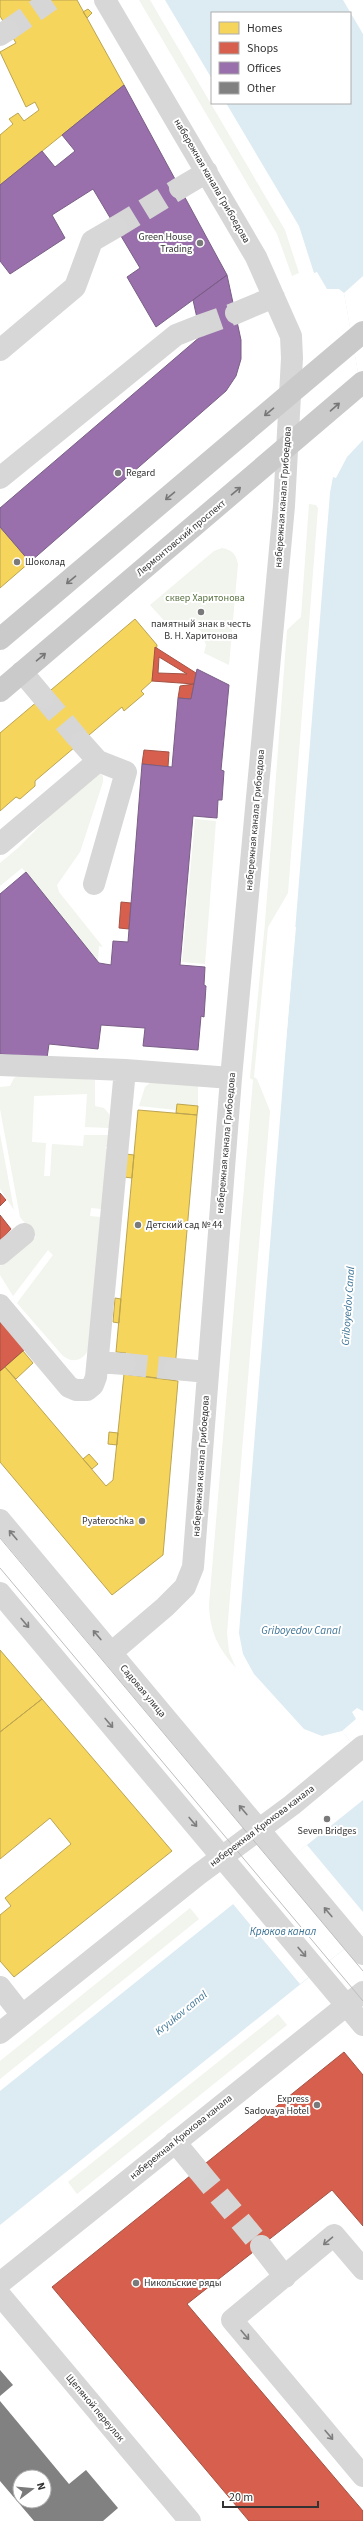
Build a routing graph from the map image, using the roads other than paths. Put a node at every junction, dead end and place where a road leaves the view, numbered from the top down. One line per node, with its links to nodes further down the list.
1 (105, 0): 2 (street, набережная канала Грибоедова)
2 (207, 172): 3 (street); 5 (street, набережная канала Грибоедова)
3 (180, 188)
4 (116, 227): 9 (street)
5 (274, 297): 6 (street); 11 (street, набережная канала Грибоедова)
6 (236, 313)
7 (199, 326): 13 (street)
8 (358, 336): 11 (main road)
9 (0, 350)
10 (361, 383): 12 (main road, Лермонтовский проспект, one-way to 10)
11 (291, 393): 12 (street, набережная канала Грибоедова); 14 (main road, one-way to 14)
12 (286, 449): 15 (main road, Лермонтовский проспект, one-way to 12); 24 (street, набережная канала Грибоедова)
13 (0, 478)
14 (0, 639)
15 (22, 672): 16 (main road, Лермонтовский проспект); 17 (street)
16 (0, 691)
17 (43, 696)
18 (81, 742): 19 (street)
19 (98, 761): 20 (street); 21 (street)
20 (0, 844)
21 (94, 884)
22 (0, 1065): 23 (street)
23 (125, 1070): 24 (street); 28 (street)
24 (231, 1078): 31 (street, набережная канала Грибоедова)
25 (24, 1234): 26 (street)
26 (0, 1254)
27 (0, 1304): 28 (street)
28 (98, 1362): 29 (street)
29 (125, 1364)
30 (175, 1369): 31 (street)
31 (208, 1372): 34 (street, набережная канала Грибоедова)
32 (0, 1520): 34 (street, Садовая улица, one-way to 32)
33 (0, 1593): 37 (street, one-way to 37)
34 (112, 1653): 36 (street, Садовая улица, one-way to 34)
35 (359, 1749): 36 (street, набережная Крюкова канала)
36 (259, 1830): 37 (street, набережная Крюкова канала); 38 (street, Садовая улица, one-way to 36)
37 (222, 1857): 40 (street, one-way to 40); 41 (street, набережная Крюкова канала)
38 (358, 1948)
39 (0, 1987): 41 (street)
40 (355, 1998): 42 (street); 44 (street, набережная Крюкова канала)
41 (22, 2015): 43 (street, набережная Крюкова канала)
42 (363, 2025)
43 (0, 2033)
44 (175, 2142): 45 (street); 49 (street, набережная Крюкова канала)
45 (198, 2170)
46 (261, 2246): 48 (street)
47 (363, 2269): 48 (street, one-way to 48)
48 (285, 2277): 51 (street, one-way to 51)
49 (0, 2283)
50 (0, 2295): 52 (street, Щепяной переулок)
51 (363, 2476)
52 (190, 2521)

